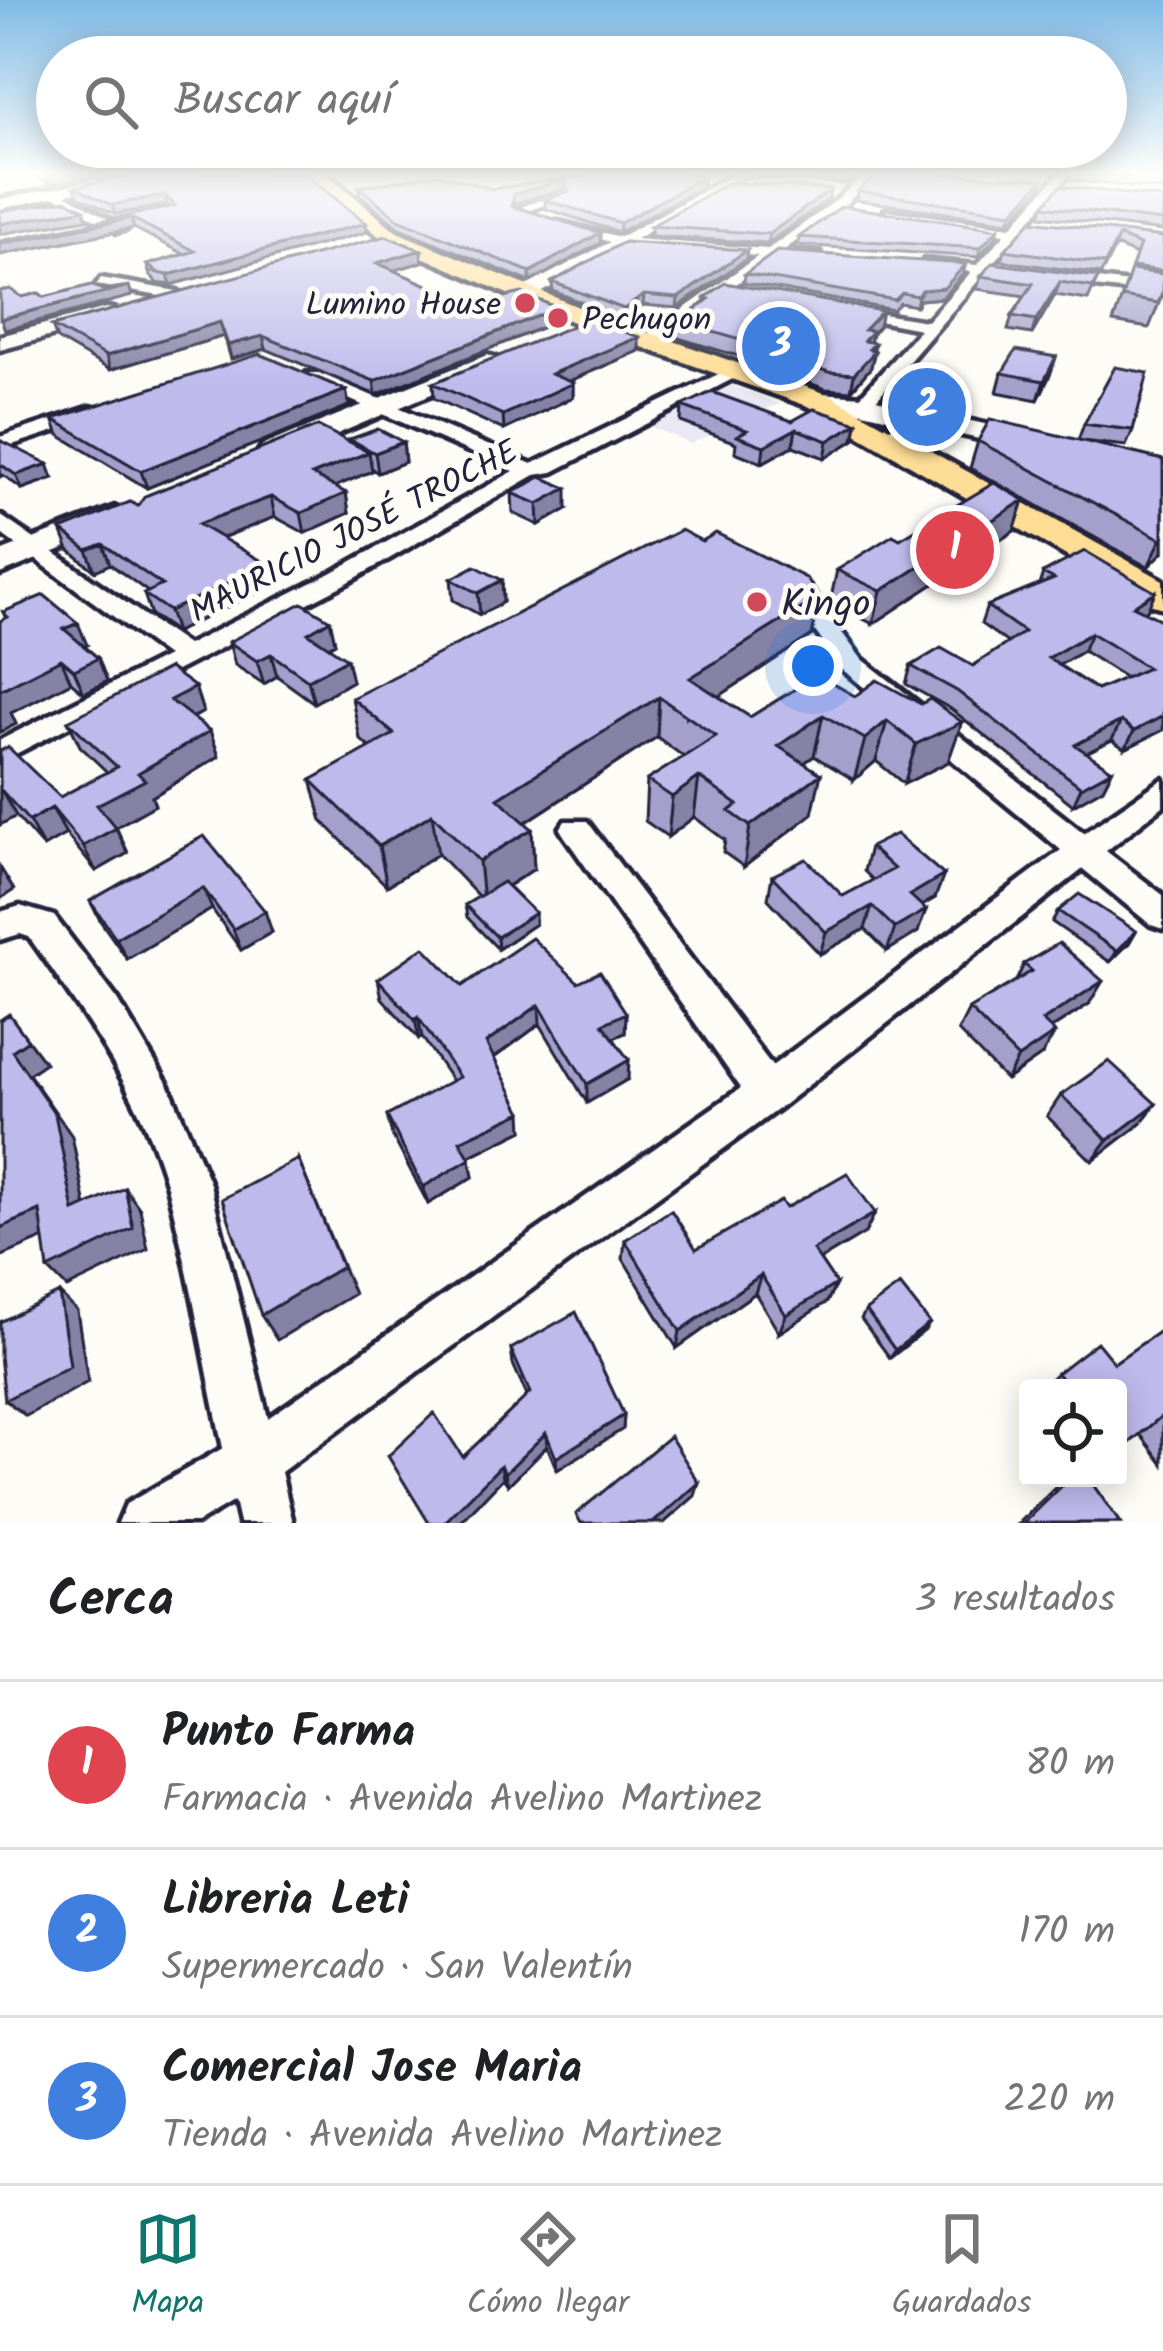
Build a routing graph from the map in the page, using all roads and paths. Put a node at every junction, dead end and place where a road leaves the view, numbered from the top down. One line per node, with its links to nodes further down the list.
1 (384, 243): 15 (main road)
2 (621, 243): 15 (street)
3 (638, 243): 6 (street)
4 (784, 243): 6 (street)
5 (1003, 243): 9 (street)
6 (773, 253): 7 (street); 11 (street)
7 (842, 257)
8 (912, 262): 9 (street)
9 (981, 266): 12 (street); 19 (street)
10 (101, 282): 13 (street)
11 (723, 289): 14 (street); 21 (street)
12 (1163, 291)
13 (188, 292): 22 (street)
14 (746, 293)
15 (527, 295): 17 (street); 18 (main road)
16 (815, 306): 19 (street)
17 (486, 308)
18 (589, 320): 20 (street); 21 (main road)
19 (931, 326): 27 (street)
20 (548, 337)
21 (648, 340): 25 (main road)
22 (0, 343)
23 (506, 354): 28 (street)
24 (296, 370): 28 (street)
25 (739, 371): 26 (main road); 35 (street, MAURICIO JOSÉ TROCHE)
26 (820, 401): 27 (street); 31 (main road)
27 (863, 404): 30 (street)
28 (382, 406): 34 (street); 35 (street)
29 (104, 409): 32 (street)
30 (927, 419): 31 (street); 33 (street)
31 (880, 435): 41 (main road)
32 (0, 443)
33 (1058, 449)
34 (251, 460)
35 (530, 470): 42 (street, MAURICIO JOSÉ TROCHE)
36 (143, 505): 38 (street)
37 (0, 522): 38 (street)
38 (34, 550): 39 (street); 42 (street)
39 (0, 564)
40 (801, 595): 46 (street)
41 (1163, 596)
42 (183, 655): 43 (street, MAURICIO JOSÉ TROCHE)
43 (0, 752)
44 (1163, 790): 46 (street)
45 (576, 829): 49 (street)
46 (1083, 852): 47 (street); 49 (street)
47 (1163, 916)
48 (0, 926): 50 (street)
49 (768, 1093): 50 (street)
50 (250, 1462): 51 (street); 52 (street)
51 (145, 1523)
52 (266, 1523)

